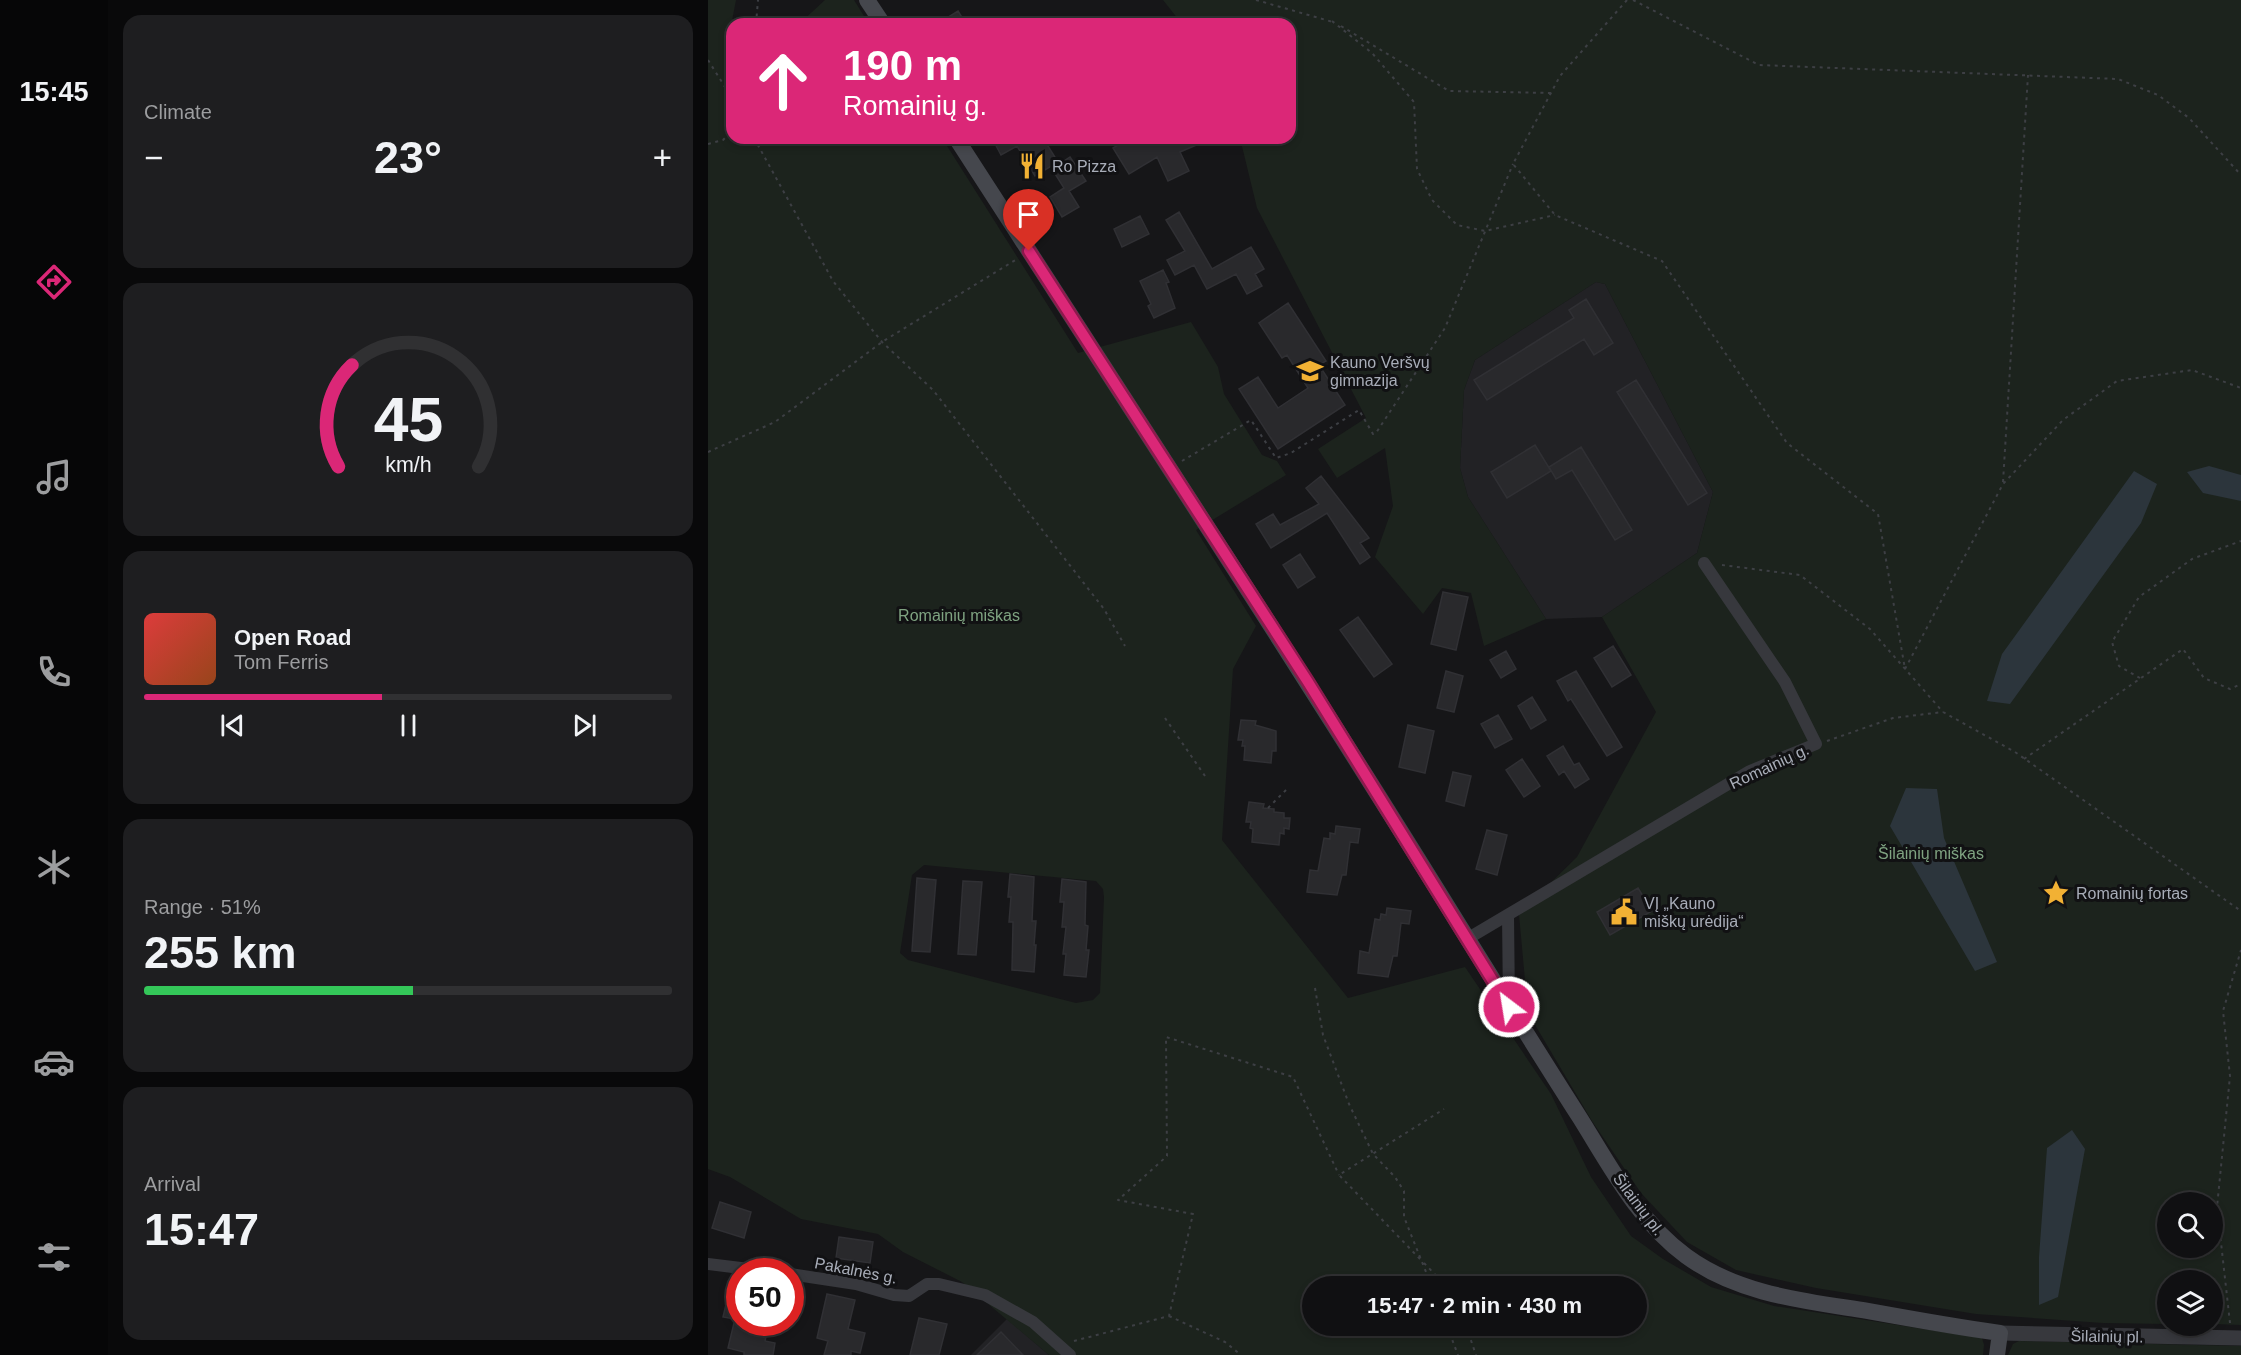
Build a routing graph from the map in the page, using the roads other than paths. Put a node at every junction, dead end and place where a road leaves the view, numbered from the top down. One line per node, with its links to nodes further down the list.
1 (867, 0): 2 (main road)
2 (879, 18)
3 (960, 144): 6 (main road, Šilainių pl.)
4 (1704, 563): 5 (street, Romainių g.)
5 (1508, 915): 6 (street, Romainių g.); 7 (street)
6 (1467, 939): 7 (main road, Šilainių pl.)
7 (1509, 1007): 11 (main road, Šilainių pl.)
8 (708, 1264): 9 (street)
9 (726, 1266)
10 (804, 1276): 13 (street, Pakalnės g.)
11 (2000, 1333): 12 (street, Šilainių pl.); 14 (main road)
12 (2236, 1338)
13 (1070, 1355)
14 (1996, 1355)

